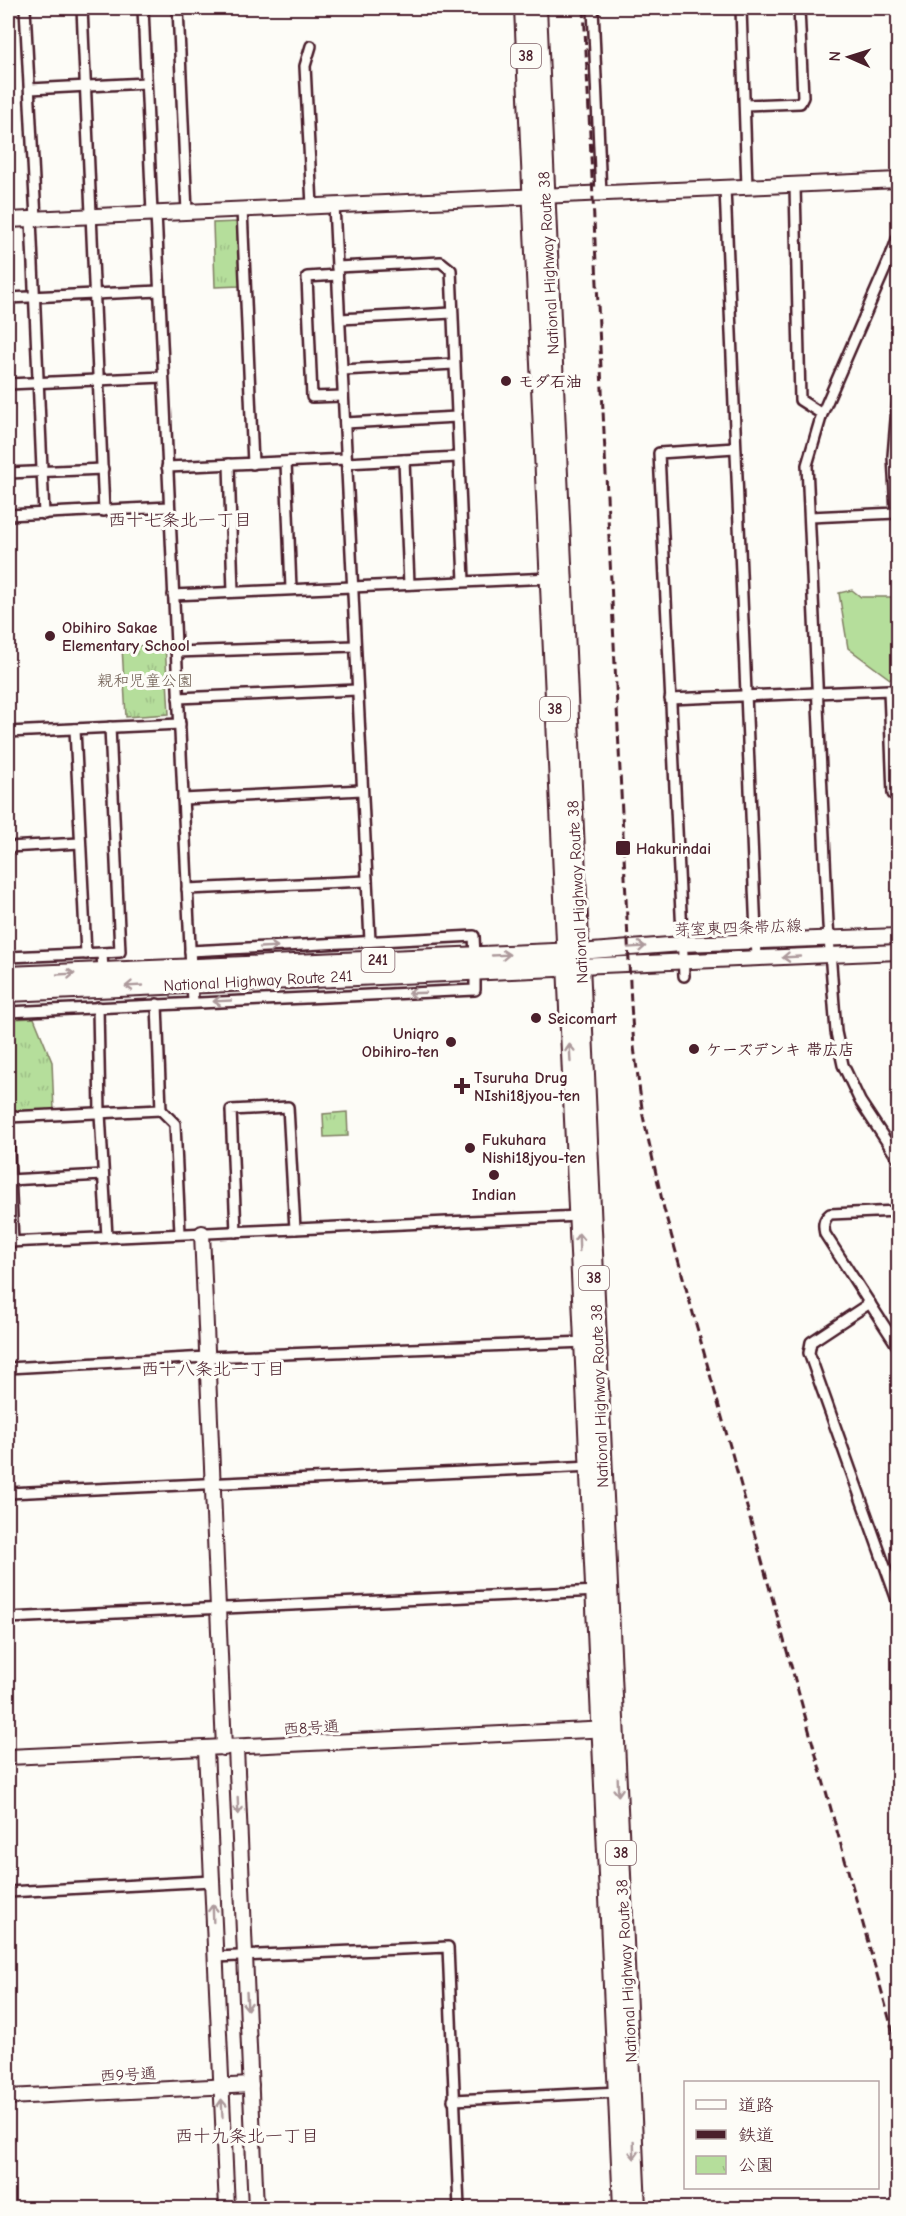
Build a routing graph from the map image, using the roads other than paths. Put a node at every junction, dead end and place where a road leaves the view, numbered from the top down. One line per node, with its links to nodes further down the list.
1 (25, 8): 13 (street)
2 (82, 8): 12 (street)
3 (143, 8): 11 (street)
4 (178, 8): 24 (street)
5 (524, 8): 20 (highway, National Highway Route 38 / 38)
6 (537, 8): 20 (highway, National Highway Route 38 / 38)
7 (593, 8): 19 (street)
8 (741, 8): 14 (street)
9 (799, 8): 14 (street)
10 (311, 46): 22 (street)
11 (146, 83): 12 (street); 25 (street)
12 (85, 86): 13 (street); 26 (street)
13 (30, 88): 27 (street)
14 (745, 105): 17 (street)
15 (898, 180): 16 (street)
16 (795, 186): 17 (street); 46 (street)
17 (747, 187): 18 (street)
18 (725, 188): 19 (street); 49 (street)
19 (601, 194): 20 (street)
20 (539, 196): 21 (street); 65 (highway, National Highway Route 38 / 38)
21 (334, 205): 22 (street); 31 (street)
22 (312, 206): 23 (street)
23 (242, 209): 24 (street); 55 (street)
24 (188, 212): 25 (street)
25 (154, 213): 26 (street); 32 (street)
26 (92, 216): 27 (street); 33 (street)
27 (33, 219): 28 (street); 34 (street)
28 (8, 220)
29 (898, 237): 30 (street)
30 (895, 255): 46 (street)
31 (337, 271): 36 (street); 37 (street); 45 (street)
32 (159, 291): 33 (street); 40 (street)
33 (94, 295): 34 (street); 41 (street)
34 (34, 297): 35 (street); 42 (street)
35 (8, 298)
36 (452, 313): 37 (street); 38 (street)
37 (340, 319): 39 (street)
38 (454, 364): 39 (street); 47 (street)
39 (342, 370): 45 (street)
40 (163, 377): 41 (street); 56 (street)
41 (98, 379): 42 (street); 57 (street)
42 (38, 382): 43 (street); 58 (street)
43 (8, 384)
44 (898, 395): 64 (street)
45 (343, 396): 48 (street)
46 (822, 414): 64 (street)
47 (457, 417): 48 (street); 50 (street)
48 (345, 423): 52 (street)
49 (735, 448): 76 (street); 78 (street)
50 (458, 458): 51 (street); 66 (street)
51 (404, 460): 52 (street); 67 (street)
52 (346, 461): 53 (street); 68 (street)
53 (286, 462): 55 (street); 69 (street)
54 (229, 464): 55 (street); 56 (street); 70 (street)
55 (253, 464)
56 (167, 467): 60 (street)
57 (103, 469): 58 (street); 61 (street)
58 (42, 472): 59 (street); 62 (street)
59 (8, 473)
60 (169, 507): 61 (street); 71 (street)
61 (105, 511): 62 (street)
62 (44, 514): 63 (street)
63 (8, 515)
64 (810, 517): 75 (street)
65 (556, 577): 66 (street); 101 (highway, National Highway Route 38 / 38)
66 (464, 582): 67 (street)
67 (409, 584): 68 (street)
68 (352, 588): 69 (street); 72 (street)
69 (291, 590): 70 (street)
70 (233, 592): 71 (street)
71 (173, 595): 73 (street)
72 (355, 646): 73 (street); 74 (street)
73 (176, 652): 77 (street)
74 (356, 690): 77 (street); 83 (street)
75 (819, 694): 76 (street); 84 (street); 92 (street)
76 (745, 697): 78 (street); 93 (street)
77 (178, 698): 79 (street)
78 (670, 699): 94 (street)
79 (180, 724): 80 (street); 85 (street)
80 (110, 727): 81 (street); 96 (street)
81 (75, 729): 82 (street); 86 (street)
82 (8, 732)
83 (362, 790): 85 (street); 88 (street)
84 (893, 794)
85 (183, 799): 89 (street)
86 (80, 843): 87 (street); 97 (street)
87 (8, 847)
88 (368, 881): 89 (street); 91 (street)
89 (187, 889): 104 (street)
90 (898, 936): 92 (street, 芽室東四条帯広線)
91 (370, 940): 103 (street); 104 (street, one-way to 91)
92 (829, 940): 93 (street, 芽室東四条帯広線); 98 (street)
93 (756, 942): 94 (street, 芽室東四条帯広線); 100 (street)
94 (682, 944): 101 (street, 芽室東四条帯広線, one-way to 94); 102 (street)
95 (898, 952): 98 (street, 芽室東四条帯広線)
96 (102, 953): 97 (street); 105 (street)
97 (86, 954): 99 (street)
98 (830, 955): 100 (street, 芽室東四条帯広線, one-way to 100); 117 (street)
99 (8, 957)
100 (757, 958): 102 (street, 芽室東四条帯広線)
101 (573, 959): 102 (street, 芽室東四条帯広線); 103 (highway, National Highway Route 241 / 241); 121 (highway, National Highway Route 38 / 38)
102 (683, 962): 107 (street)
103 (475, 963): 104 (highway, National Highway Route 241 / 241); 109 (street, one-way to 109)
104 (191, 967): 105 (highway, 241); 108 (highway, National Highway Route 241 / 241, one-way to 108); 109 (street)
105 (103, 972): 106 (highway, 241, one-way to 105)
106 (8, 976)
107 (684, 976)
108 (8, 992)
109 (193, 1002): 110 (street)
110 (157, 1004): 111 (street); 113 (street)
111 (98, 1007): 112 (street); 114 (street)
112 (8, 1012)
113 (161, 1110): 114 (street); 124 (street)
114 (99, 1113): 115 (street); 118 (street)
115 (8, 1117)
116 (8, 1127): 119 (street)
117 (898, 1159)
118 (103, 1175): 119 (street); 126 (street)
119 (9, 1180): 127 (street)
120 (898, 1211): 128 (street)
121 (584, 1216): 122 (street); 129 (highway, National Highway Route 38 / 38)
122 (295, 1229): 123 (street); 123 (street)
123 (236, 1232): 125 (street)
124 (180, 1233): 125 (street); 126 (street)
125 (201, 1233): 131 (street)
126 (107, 1237): 127 (street)
127 (10, 1242)
128 (870, 1303): 130 (street); 137 (street)
129 (590, 1342): 131 (street); 133 (highway, National Highway Route 38 / 38)
130 (898, 1347)
131 (207, 1357): 132 (street); 134 (street)
132 (8, 1368)
133 (595, 1466): 134 (street); 136 (highway, National Highway Route 38 / 38)
134 (212, 1484): 135 (street); 138 (street)
135 (8, 1493)
136 (602, 1591): 138 (street); 140 (highway, National Highway Route 38 / 38)
137 (898, 1603)
138 (218, 1609): 139 (street); 141 (street)
139 (8, 1618)
140 (608, 1729): 141 (street, 西8号通); 150 (highway, National Highway Route 38 / 38)
141 (230, 1748): 142 (street, 西8号通); 146 (street, one-way to 146)
142 (206, 1749): 143 (street, 西8号通); 144 (street)
143 (8, 1757)
144 (212, 1881): 145 (street); 147 (street, one-way to 144)
145 (8, 1892)
146 (245, 1955): 147 (street); 148 (street, one-way to 148); 152 (street)
147 (215, 1957): 149 (street)
148 (251, 2085): 149 (street, 西9号通); 154 (street)
149 (221, 2086): 151 (street, 西9号通); 153 (street, one-way to 149)
150 (624, 2092): 152 (street); 156 (highway, National Highway Route 38 / 38); 157 (highway, National Highway Route 38 / 38, one-way to 157)
151 (8, 2097)
152 (453, 2100): 155 (street)
153 (227, 2208)
154 (256, 2208)
155 (459, 2208)
156 (623, 2208)
157 (636, 2208)

